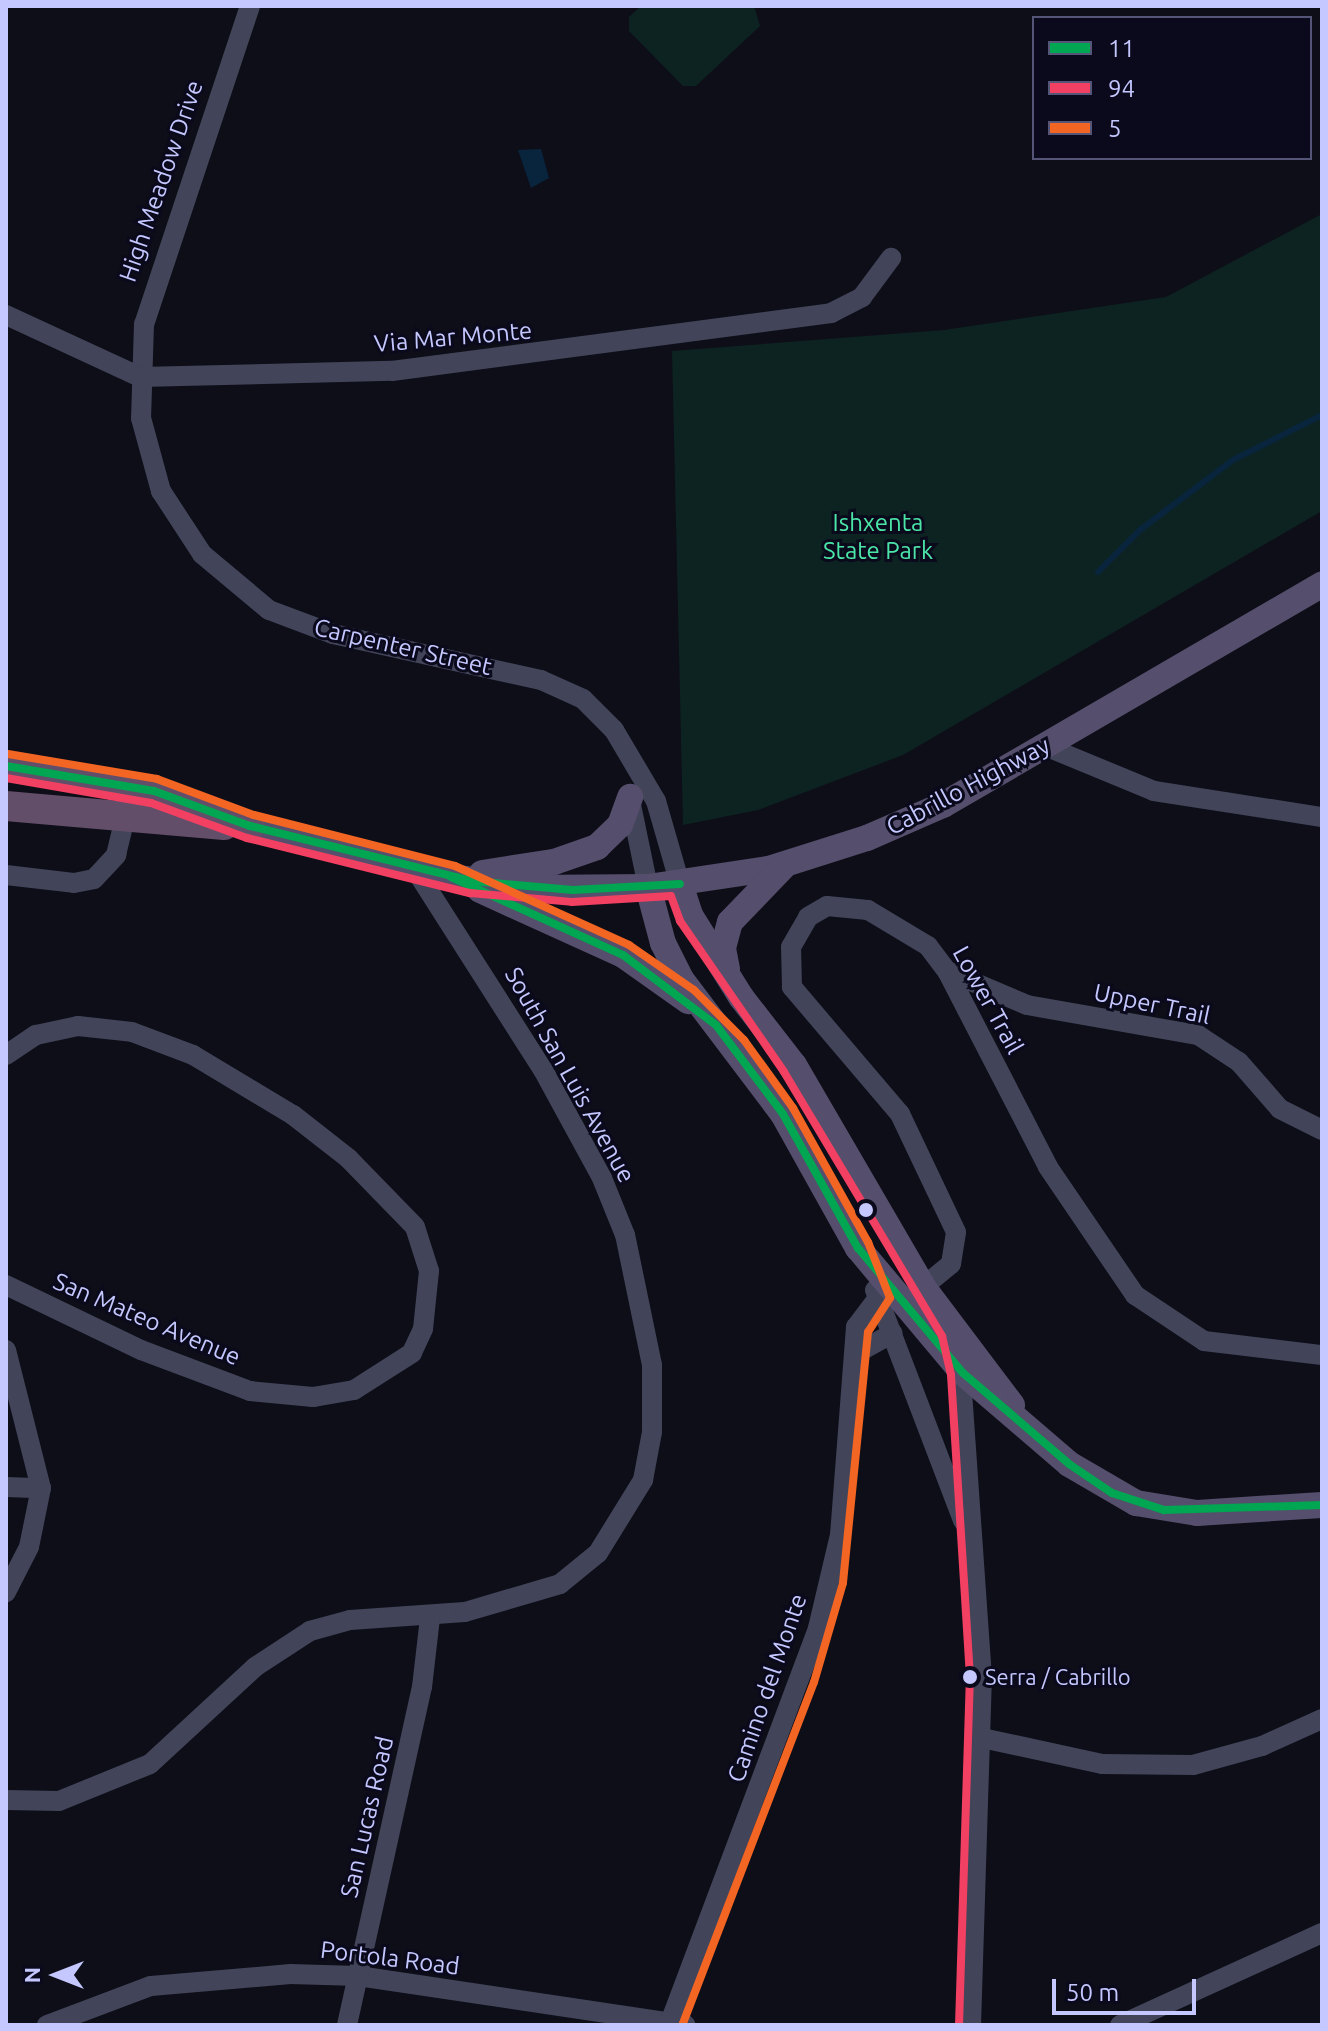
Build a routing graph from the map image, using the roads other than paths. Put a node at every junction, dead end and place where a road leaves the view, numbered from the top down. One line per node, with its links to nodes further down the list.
1 (250, 6): 4 (street, High Meadow Drive)
2 (891, 258): 4 (street, Via Mar Monte)
3 (6, 315): 4 (street, Via Mar Monte)
4 (140, 377): 8 (street, Carpenter Street)
5 (1322, 584): 6 (main road, Cabrillo Highway)
6 (1045, 746): 12 (street); 14 (main road, Cabrillo Highway)
7 (6, 766): 13 (highway, Cabrillo Highway)
8 (634, 769): 9 (street, Carpenter Street); 18 (street, Carpenter Street)
9 (630, 797): 17 (main road); 19 (street, Carpenter Street)
10 (6, 806): 11 (highway, Cabrillo Highway)
11 (126, 814): 13 (highway, Cabrillo Highway); 16 (street)
12 (1321, 816)
13 (250, 826): 15 (main road, Cabrillo Highway)
14 (789, 863): 18 (main road, Cabrillo Highway); 21 (main road)
15 (415, 869): 17 (main road, Cabrillo Highway); 39 (street, South San Luis Avenue)
16 (6, 875)
17 (451, 877): 19 (main road, Cabrillo Highway); 22 (main road)
18 (680, 884): 19 (main road, Cabrillo Highway); 21 (main road, Carpenter Street)
19 (648, 887): 22 (main road, Carpenter Street)
20 (947, 971): 24 (street, Upper Trail); 26 (street, Lower Trail); 31 (street, Lower Trail)
21 (741, 997): 26 (main road, Carpenter Street)
22 (716, 1025): 26 (main road, Carpenter Street)
23 (6, 1055): 25 (street, San Mateo Avenue)
24 (1322, 1130)
25 (6, 1285)
26 (901, 1296): 27 (main road, Carpenter Street); 28 (street); 30 (street, Camino del Monte); 32 (main road, Carpenter Street)
27 (953, 1331): 32 (street, Carpenter Street); 33 (main road, Carpenter Street)
28 (893, 1333): 30 (street); 37 (street)
29 (6, 1350): 35 (street)
30 (855, 1354): 45 (street, Camino del Monte)
31 (1322, 1355)
32 (963, 1373): 33 (main road, Carpenter Street); 37 (street)
33 (1028, 1429): 36 (main road, Carpenter Street)
34 (6, 1487): 35 (street)
35 (41, 1488): 38 (street)
36 (1322, 1505)
37 (976, 1563): 41 (street)
38 (6, 1592)
39 (430, 1618): 42 (street, South San Luis Avenue); 44 (street, San Lucas Road)
40 (1322, 1719): 41 (street)
41 (982, 1738): 48 (street)
42 (6, 1800)
43 (1322, 1933): 49 (street)
44 (358, 1976): 45 (street, Portola Road); 46 (street, Portola Road); 47 (street, San Lucas Road)
45 (675, 2023)
46 (47, 2025)
47 (347, 2025)
48 (971, 2025)
49 (1120, 2025)

